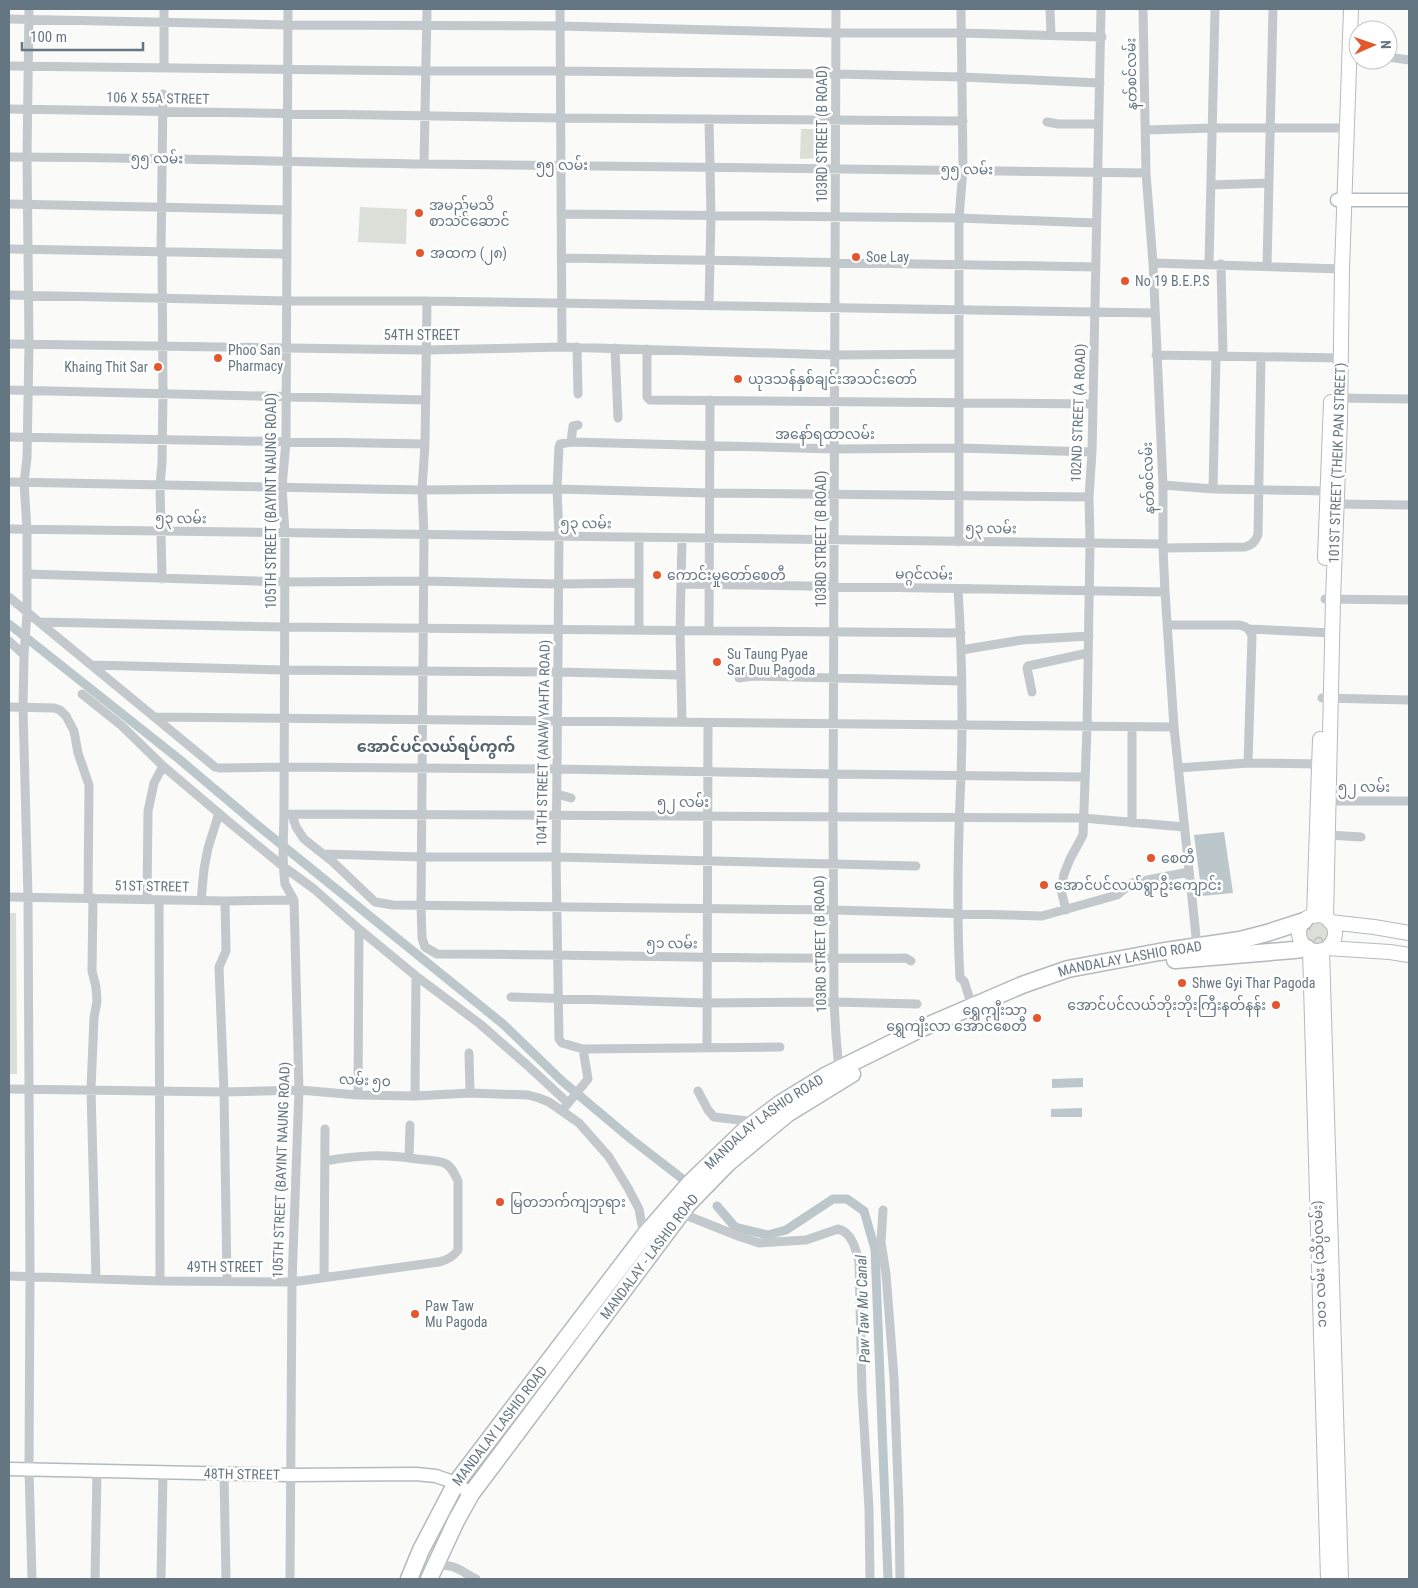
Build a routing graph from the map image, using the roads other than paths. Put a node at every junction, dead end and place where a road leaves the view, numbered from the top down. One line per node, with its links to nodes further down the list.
1 (29, 9): 15 (street)
2 (164, 9): 16 (street)
3 (288, 9): 17 (street, 105TH STREET (BAYINT NAUNG ROAD))
4 (426, 9): 18 (street)
5 (560, 9): 19 (street)
6 (836, 9): 20 (street, 103RD STREET (B ROAD))
7 (961, 9): 21 (street)
8 (1050, 9): 22 (street)
9 (1101, 9): 23 (street, 102ND STREET (A ROAD))
10 (1143, 9): 49 (street, နတ်စင်လမ်း)
11 (1215, 9): 46 (street)
12 (1273, 9): 47 (street)
13 (1343, 9): 48 (main road, 101ST STREET (THEIK PAN STREET))
14 (9, 19): 15 (street)
15 (29, 19): 16 (street); 25 (street)
16 (164, 22): 17 (street); 26 (street)
17 (288, 25): 18 (street); 27 (street, 105TH STREET (BAYINT NAUNG ROAD))
18 (426, 25): 19 (street); 30 (street)
19 (560, 26): 20 (street); 28 (street)
20 (835, 33): 21 (street); 31 (street, 103RD STREET (B ROAD))
21 (961, 33): 22 (street); 32 (street)
22 (1050, 35): 23 (street)
23 (1102, 37): 33 (street, 102ND STREET (A ROAD))
24 (9, 66): 25 (street)
25 (29, 66): 26 (street); 36 (street)
26 (164, 68): 27 (street)
27 (288, 69): 30 (street); 38 (street, 105TH STREET (BAYINT NAUNG ROAD))
28 (560, 70): 30 (street); 31 (street); 40 (street)
29 (1352, 70): 48 (main road, 101ST STREET (THEIK PAN STREET))
30 (425, 71): 39 (street)
31 (836, 74): 32 (street); 42 (street, 103RD STREET (B ROAD))
32 (962, 77): 33 (street); 43 (street)
33 (1100, 83): 45 (street, 102ND STREET (A ROAD))
34 (163, 94): 37 (street)
35 (9, 109): 36 (street, 106 X 55A STREET)
36 (29, 109): 37 (street, 106 X 55A STREET); 51 (street)
37 (163, 112): 38 (street, 106 X 55A STREET); 52 (street)
38 (288, 114): 39 (street, 106 X 55A STREET); 53 (street, 105TH STREET (BAYINT NAUNG ROAD))
39 (425, 115): 40 (street, 106 X 55A STREET); 54 (street)
40 (560, 118): 41 (street, 106 X 55A STREET); 55 (street)
41 (709, 119): 42 (street, 106 X 55A STREET); 56 (street)
42 (836, 120): 43 (street, 106 X 55A STREET); 57 (street, 103RD STREET (B ROAD))
43 (963, 121): 58 (street)
44 (1047, 122): 45 (street)
45 (1098, 124): 59 (street, 102ND STREET (A ROAD))
46 (1213, 128): 47 (street); 49 (street); 62 (street)
47 (1271, 128): 48 (street); 61 (street)
48 (1344, 128): 63 (main road, 101ST STREET (THEIK PAN STREET))
49 (1146, 130): 60 (street, နတ်စင်လမ်း)
50 (9, 157): 51 (street, ၅၅ လမ်း)
51 (27, 157): 52 (street, ၅၅ လမ်း); 66 (street)
52 (163, 158): 53 (street, ၅၅ လမ်း); 67 (street)
53 (287, 161): 54 (street, ၅၅ လမ်း); 68 (street, 105TH STREET (BAYINT NAUNG ROAD))
54 (424, 164): 55 (street, ၅၅ လမ်း)
55 (561, 166): 56 (street, ၅၅ လမ်း); 69 (street)
56 (709, 166): 57 (street, ၅၅ လမ်း); 70 (street)
57 (835, 169): 58 (street, ၅၅ လမ်း); 71 (street, 103RD STREET (B ROAD))
58 (964, 169): 59 (street, ၅၅ လမ်း); 72 (street)
59 (1098, 172): 60 (street, ၅၅ လမ်း); 73 (street, 102ND STREET (A ROAD))
60 (1146, 173): 81 (street, နတ်စင်လမ်း)
61 (1270, 183): 62 (street); 85 (street)
62 (1211, 185): 83 (street)
63 (1341, 200): 64 (main road); 87 (main road, 101ST STREET (THEIK PAN STREET))
64 (1409, 200)
65 (9, 204): 66 (street)
66 (28, 204): 67 (street); 75 (street)
67 (161, 207): 68 (street); 76 (street)
68 (287, 210): 77 (street, 105TH STREET (BAYINT NAUNG ROAD))
69 (561, 214): 70 (street); 78 (street)
70 (710, 216): 71 (street); 79 (street)
71 (835, 218): 72 (street); 80 (street, 103RD STREET (B ROAD))
72 (959, 218): 73 (street); 82 (street)
73 (1096, 223): 86 (street, 102ND STREET (A ROAD))
74 (9, 250): 75 (street)
75 (27, 250): 76 (street); 89 (street)
76 (162, 252): 77 (street); 90 (street)
77 (286, 254): 91 (street, 105TH STREET (BAYINT NAUNG ROAD))
78 (562, 258): 79 (street); 93 (street)
79 (710, 261): 80 (street); 94 (street)
80 (835, 263): 82 (street); 95 (street, 103RD STREET (B ROAD))
81 (1153, 263): 83 (street); 98 (street, နတ်စင်လမ်း)
82 (960, 264): 86 (street); 96 (street)
83 (1209, 264): 84 (street)
84 (1221, 264): 85 (street); 111 (street)
85 (1267, 266): 87 (street)
86 (1096, 267): 97 (street, 102ND STREET (A ROAD))
87 (1338, 268): 113 (main road, 101ST STREET (THEIK PAN STREET))
88 (9, 295): 89 (street)
89 (28, 295): 90 (street); 100 (street)
90 (162, 298): 91 (street); 101 (street)
91 (286, 301): 92 (street); 104 (street, 105TH STREET (BAYINT NAUNG ROAD))
92 (427, 301): 93 (street); 107 (street)
93 (562, 304): 94 (street); 102 (street)
94 (709, 306): 95 (street)
95 (835, 308): 96 (street); 109 (street, 103RD STREET (B ROAD))
96 (960, 310): 97 (street); 108 (street)
97 (1096, 312): 98 (street); 125 (street, 102ND STREET (A ROAD))
98 (1155, 313): 110 (street, နတ်စင်လမ်း)
99 (9, 344): 100 (street, 54TH STREET)
100 (28, 344): 101 (street, 54TH STREET); 115 (street)
101 (163, 346): 104 (street, 54TH STREET); 116 (street)
102 (562, 347): 103 (street, 54TH STREET); 107 (street, 54TH STREET)
103 (577, 347): 105 (street, 54TH STREET); 117 (street)
104 (286, 348): 107 (street, 54TH STREET); 118 (street, 105TH STREET (BAYINT NAUNG ROAD))
105 (615, 348): 106 (street, 54TH STREET); 126 (street)
106 (647, 349): 109 (street, 54TH STREET); 122 (street)
107 (426, 350): 121 (street)
108 (959, 354): 109 (street, 54TH STREET); 124 (street)
109 (835, 355): 123 (street, 103RD STREET (B ROAD))
110 (1156, 355): 111 (street); 142 (street, နတ်စင်လမ်း)
111 (1219, 356): 112 (street); 145 (street)
112 (1261, 357): 113 (street); 146 (street)
113 (1336, 358): 119 (main road, 101ST STREET (THEIK PAN STREET))
114 (9, 390): 115 (street)
115 (27, 390): 116 (street); 129 (street)
116 (163, 393): 118 (street); 130 (street)
117 (578, 394)
118 (286, 397): 121 (street); 131 (street, 105TH STREET (BAYINT NAUNG ROAD))
119 (1336, 398): 120 (street); 150 (main road, 101ST STREET (THEIK PAN STREET))
120 (1409, 399)
121 (426, 400): 133 (street)
122 (710, 400): 123 (street); 134 (street)
123 (835, 402): 124 (street); 137 (street, 103RD STREET (B ROAD))
124 (960, 402): 125 (street); 136 (street)
125 (1093, 404): 138 (street, 102ND STREET (A ROAD))
126 (618, 418)
127 (578, 425): 132 (street)
128 (9, 436): 129 (street)
129 (27, 436): 130 (street); 140 (street)
130 (162, 439): 131 (street); 141 (street)
131 (286, 441): 133 (street); 143 (street, 105TH STREET (BAYINT NAUNG ROAD))
132 (571, 442): 134 (street, အနော်ရထာလမ်း); 135 (street, အနော်ရထာလမ်း)
133 (425, 444): 147 (street)
134 (709, 446): 137 (street, အနော်ရထာလမ်း); 148 (street)
135 (559, 447): 144 (street, 104TH STREET (ANAW YAHTA ROAD))
136 (960, 448): 137 (street, အနော်ရထာလမ်း); 138 (street, အနော်ရထာလမ်း); 151 (street)
137 (835, 449): 149 (street, 103RD STREET (B ROAD))
138 (1092, 452): 152 (street, 102ND STREET (A ROAD))
139 (9, 482): 140 (street)
140 (24, 482): 141 (street); 155 (street)
141 (160, 484): 143 (street); 156 (street)
142 (1163, 485): 145 (street); 166 (street, နတ်စင်လမ်း)
143 (282, 487): 147 (street); 157 (street, 105TH STREET (BAYINT NAUNG ROAD))
144 (557, 489): 147 (street); 148 (street); 159 (street, 104TH STREET (ANAW YAHTA ROAD))
145 (1213, 489): 146 (street)
146 (1258, 489): 150 (street); 166 (street, ၅၃ လမ်း)
147 (422, 490): 158 (street)
148 (709, 493): 149 (street); 162 (street)
149 (834, 494): 151 (street); 163 (street, 103RD STREET (B ROAD))
150 (1334, 495): 153 (street); 180 (main road, 101ST STREET (THEIK PAN STREET))
151 (958, 496): 152 (street); 164 (street)
152 (1089, 497): 165 (street, 102ND STREET (A ROAD))
153 (1409, 506)
154 (9, 529): 155 (street, ၅၃ လမ်း)
155 (27, 530): 156 (street, ၅၃ လမ်း); 167 (street)
156 (161, 531): 157 (street, ၅၃ လမ်း); 168 (street)
157 (285, 533): 158 (street, ၅၃ လမ်း); 170 (street, 105TH STREET (BAYINT NAUNG ROAD))
158 (424, 535): 159 (street, ၅၃ လမ်း); 169 (street)
159 (558, 536): 160 (street, ၅၃ လမ်း); 172 (street, 104TH STREET (ANAW YAHTA ROAD))
160 (639, 538): 161 (street, ၅၃ လမ်း); 171 (street)
161 (682, 538): 162 (street, ၅၃ လမ်း); 173 (street)
162 (710, 538): 163 (street, ၅၃ လမ်း); 174 (street)
163 (834, 540): 164 (street, ၅၃ လမ်း); 175 (street, 103RD STREET (B ROAD))
164 (959, 542): 165 (street, ၅၃ လမ်း)
165 (1090, 543): 166 (street, ၅၃ လမ်း); 177 (street, 102ND STREET (A ROAD))
166 (1162, 546): 178 (street, နတ်စင်လမ်း)
167 (27, 574): 168 (street); 182 (street)
168 (162, 578): 170 (street)
169 (424, 581): 170 (street); 172 (street); 186 (street)
170 (284, 582): 185 (street, 105TH STREET (BAYINT NAUNG ROAD))
171 (639, 583): 172 (street); 189 (street)
172 (558, 584): 187 (street, 104TH STREET (ANAW YAHTA ROAD))
173 (682, 584): 174 (street, မဂ္ဂင်လမ်း); 190 (street)
174 (710, 584): 175 (street, မဂ္ဂင်လမ်း); 191 (street)
175 (834, 586): 176 (street, မဂ္ဂင်လမ်း); 192 (street, 103RD STREET (B ROAD))
176 (958, 589): 177 (street, မဂ္ဂင်လမ်း); 193 (street)
177 (1089, 591): 178 (street, မဂ္ဂင်လမ်း); 195 (street, 102ND STREET (A ROAD))
178 (1165, 592): 184 (street, နတ်စင်လမ်း)
179 (9, 597): 182 (street)
180 (1329, 599): 181 (street); 194 (main road, 101ST STREET (THEIK PAN STREET))
181 (1409, 600)
182 (27, 616): 183 (street); 198 (street)
183 (39, 622): 185 (street); 200 (street)
184 (1168, 625): 188 (street); 223 (street, နတ်စင်လမ်း)
185 (284, 627): 186 (street); 201 (street, 105TH STREET (BAYINT NAUNG ROAD))
186 (424, 627): 187 (street); 202 (street)
187 (558, 628): 189 (street); 203 (street, 104TH STREET (ANAW YAHTA ROAD))
188 (1250, 629): 194 (street); 225 (street)
189 (639, 630): 190 (street)
190 (680, 630): 191 (street); 204 (street)
191 (709, 631): 192 (street)
192 (834, 632): 193 (street); 206 (street, 103RD STREET (B ROAD))
193 (960, 633): 197 (street)
194 (1328, 633): 210 (main road, 101ST STREET (THEIK PAN STREET))
195 (1088, 636): 197 (street); 199 (street, 102ND STREET (A ROAD))
196 (9, 641): 198 (street)
197 (961, 650): 207 (street)
198 (24, 651): 213 (street)
199 (1088, 653): 208 (street); 224 (street, 102ND STREET (A ROAD))
200 (91, 666): 201 (street); 214 (street)
201 (284, 670): 202 (street); 215 (street, 105TH STREET (BAYINT NAUNG ROAD))
202 (423, 672): 203 (street); 216 (street)
203 (558, 672): 204 (street); 217 (street, 104TH STREET (ANAW YAHTA ROAD))
204 (681, 675): 218 (street)
205 (739, 678): 206 (street)
206 (834, 679): 207 (street); 220 (street, 103RD STREET (B ROAD))
207 (961, 680): 221 (street)
208 (1032, 692)
209 (82, 694): 227 (street)
210 (1326, 698): 211 (street); 226 (main road, 101ST STREET (THEIK PAN STREET))
211 (1409, 700)
212 (9, 707): 213 (street)
213 (23, 708): 261 (street); 262 (street)
214 (155, 717): 215 (street); 228 (street)
215 (284, 719): 216 (street); 228 (street, 105TH STREET (BAYINT NAUNG ROAD))
216 (423, 720): 217 (street); 229 (street)
217 (557, 721): 218 (street); 230 (street, 104TH STREET (ANAW YAHTA ROAD))
218 (682, 722): 219 (street)
219 (708, 723): 220 (street); 232 (street)
220 (834, 724): 221 (street); 233 (street, 103RD STREET (B ROAD))
221 (962, 725): 224 (street); 234 (street)
222 (1132, 727): 223 (street); 224 (street); 248 (street)
223 (1174, 727): 231 (street, နတ်စင်လမ်း)
224 (1087, 728): 235 (street, 102ND STREET (A ROAD))
225 (1248, 763): 226 (street); 231 (street)
226 (1324, 764): 238 (main road, 101ST STREET (THEIK PAN STREET))
227 (163, 766): 240 (street); 263 (street)
228 (284, 767): 229 (street); 241 (street, 105TH STREET (BAYINT NAUNG ROAD))
229 (422, 768): 230 (street); 242 (street)
230 (558, 768): 232 (street); 236 (street, 104TH STREET (ANAW YAHTA ROAD))
231 (1178, 768): 249 (street, နတ်စင်လမ်း)
232 (708, 772): 233 (street); 244 (street)
233 (833, 774): 234 (street); 245 (street, 103RD STREET (B ROAD))
234 (961, 776): 235 (street); 246 (street)
235 (1085, 777): 247 (street, 102ND STREET (A ROAD))
236 (557, 794): 237 (street); 243 (street, 104TH STREET (ANAW YAHTA ROAD))
237 (571, 798)
238 (1323, 801): 239 (street, ၅၂ လမ်း); 250 (main road, 101ST STREET (THEIK PAN STREET)); 274 (main road, 101ST STREET (THEIK PAN STREET))
239 (1409, 801)
240 (219, 813): 258 (street); 266 (street)
241 (288, 814): 242 (street, ၅၂ လမ်း); 252 (street); 258 (street, 105TH STREET (BAYINT NAUNG ROAD))
242 (422, 815): 243 (street, ၅၂ လမ်း); 253 (street)
243 (557, 815): 244 (street, ၅၂ လမ်း); 254 (street, 104TH STREET (ANAW YAHTA ROAD))
244 (707, 816): 245 (street, ၅၂ လမ်း); 255 (street)
245 (833, 817): 246 (street, ၅၂ လမ်း); 256 (street, 103RD STREET (B ROAD))
246 (958, 817): 247 (street, ၅၂ လမ်း); 273 (street)
247 (1083, 818): 248 (street, ၅၂ လမ်း); 272 (street, 102ND STREET (A ROAD))
248 (1132, 823): 249 (street, ၅၂ လမ်း)
249 (1184, 828): 259 (street, နတ်စင်လမ်း)
250 (1328, 835): 251 (street); 274 (main road, 101ST STREET (THEIK PAN STREET))
251 (1361, 837)
252 (324, 854): 253 (street); 268 (street)
253 (422, 857): 254 (street); 268 (street)
254 (556, 857): 255 (street); 269 (street, 104TH STREET (ANAW YAHTA ROAD))
255 (707, 862): 256 (street); 270 (street)
256 (833, 864): 257 (street); 271 (street, 103RD STREET (B ROAD))
257 (916, 866)
258 (284, 867): 265 (street, 105TH STREET (BAYINT NAUNG ROAD)); 275 (street)
259 (1189, 872): 272 (street); 277 (street, နတ်စင်လမ်း)
260 (9, 897): 261 (street, 51ST STREET)
261 (28, 897): 262 (street, 51ST STREET); 298 (street)
262 (91, 898): 263 (street, 51ST STREET); 297 (street)
263 (147, 900): 264 (street, 51ST STREET)
264 (159, 900): 266 (street, 51ST STREET); 300 (street)
265 (294, 900): 267 (street, 51ST STREET); 299 (street, 105TH STREET (BAYINT NAUNG ROAD))
266 (201, 901): 267 (street, 51ST STREET)
267 (225, 901): 301 (street)
268 (421, 905): 269 (street); 279 (street, ၅၁ လမ်း)
269 (556, 907): 270 (street); 279 (street, 104TH STREET (ANAW YAHTA ROAD))
270 (707, 910): 271 (street); 281 (street)
271 (833, 910): 273 (street); 282 (street, 103RD STREET (B ROAD))
272 (1066, 910): 273 (street)
273 (958, 913): 290 (street)
274 (1319, 919): 276 (main road); 277 (highway, MANDALAY LASHIO ROAD); 278 (main road); 278 (main road)
275 (359, 929): 284 (street); 304 (street)
276 (1409, 934)
277 (1197, 946): 290 (highway, MANDALAY LASHIO ROAD)
278 (1317, 949): 280 (main road); 295 (highway, MANDALAY - LASHIO ROAD); 344 (main road, ၁၀၁ လမ်း (သိပ္ပံလမ်း)); 345 (main road, ၁၀၁ လမ်း (သိပ္ပံလမ်း))
279 (557, 954): 281 (street, ၅၁ လမ်း); 286 (street, 104TH STREET (ANAW YAHTA ROAD))
280 (1409, 955)
281 (708, 958): 282 (street, ၅၁ လမ်း); 287 (street)
282 (834, 959): 283 (street, ၅၁ လမ်း); 288 (street, 103RD STREET (B ROAD))
283 (912, 962)
284 (416, 976): 305 (street); 306 (street)
285 (511, 998): 286 (street)
286 (557, 998): 287 (street); 293 (street, 104TH STREET (ANAW YAHTA ROAD))
287 (707, 1002): 288 (street); 292 (street)
288 (834, 1002): 289 (street); 295 (street, 103RD STREET (B ROAD))
289 (917, 1004)
290 (972, 1006): 295 (highway, MANDALAY LASHIO ROAD)
291 (780, 1046): 292 (street)
292 (708, 1047): 293 (street)
293 (583, 1049): 306 (street)
294 (469, 1053): 303 (street)
295 (841, 1074): 308 (highway, MANDALAY LASHIO ROAD); 313 (highway, MANDALAY - LASHIO ROAD)
296 (9, 1089): 298 (street, လမ်း ၅၀)
297 (92, 1089): 298 (street, လမ်း ၅၀); 300 (street, လမ်း ၅၀); 319 (street)
298 (29, 1090): 317 (street)
299 (299, 1090): 301 (street, လမ်း ၅၀); 304 (street, လမ်း ၅၀); 322 (street, 105TH STREET (BAYINT NAUNG ROAD))
300 (160, 1091): 301 (street, လမ်း ၅၀); 321 (street)
301 (224, 1092): 320 (street)
302 (698, 1092): 308 (street)
303 (470, 1093): 305 (street, လမ်း ၅၀); 307 (street, လမ်း ၅၀)
304 (358, 1095): 305 (street, လမ်း ၅၀)
305 (415, 1096)
306 (568, 1103): 307 (street)
307 (562, 1111): 315 (street, လမ်း ၅၀)
308 (756, 1122): 313 (highway, MANDALAY LASHIO ROAD)
309 (410, 1125): 311 (street)
310 (325, 1129): 312 (street)
311 (408, 1157): 312 (street); 318 (street, 49TH STREET)
312 (325, 1161): 318 (street)
313 (675, 1210): 315 (highway, MANDALAY LASHIO ROAD); 330 (highway, MANDALAY - LASHIO ROAD); 342 (street)
314 (883, 1210): 343 (street)
315 (644, 1236): 329 (highway, MANDALAY LASHIO ROAD)
316 (9, 1276): 317 (street, 49TH STREET)
317 (30, 1277): 319 (street, 49TH STREET); 324 (street)
318 (324, 1277): 322 (street, 49TH STREET)
319 (96, 1279): 321 (street, 49TH STREET)
320 (227, 1280): 321 (street, 49TH STREET); 322 (street, 49TH STREET)
321 (160, 1281)
322 (292, 1282): 328 (street, 105TH STREET (BAYINT NAUNG ROAD))
323 (9, 1470): 324 (main road, 48TH STREET)
324 (29, 1470): 325 (main road, 48TH STREET); 335 (street)
325 (97, 1470): 326 (main road, 48TH STREET); 336 (street)
326 (163, 1472): 327 (main road, 48TH STREET); 337 (street)
327 (224, 1474): 328 (main road, 48TH STREET); 338 (street)
328 (290, 1476): 329 (main road, 48TH STREET); 339 (street, 105TH STREET (BAYINT NAUNG ROAD))
329 (456, 1483): 330 (main road, 48TH STREET); 331 (highway, MANDALAY LASHIO ROAD)
330 (472, 1494): 332 (highway, MANDALAY - LASHIO ROAD)
331 (428, 1536): 332 (highway); 340 (highway, MANDALAY LASHIO ROAD)
332 (444, 1547): 333 (highway, MANDALAY - LASHIO ROAD)
333 (432, 1572): 334 (street)
334 (462, 1576): 341 (street)
335 (32, 1579)
336 (95, 1579)
337 (161, 1579)
338 (226, 1579)
339 (290, 1579)
340 (409, 1579)
341 (476, 1579)
342 (870, 1579)
343 (900, 1579)
344 (1328, 1579)
345 (1341, 1579)

